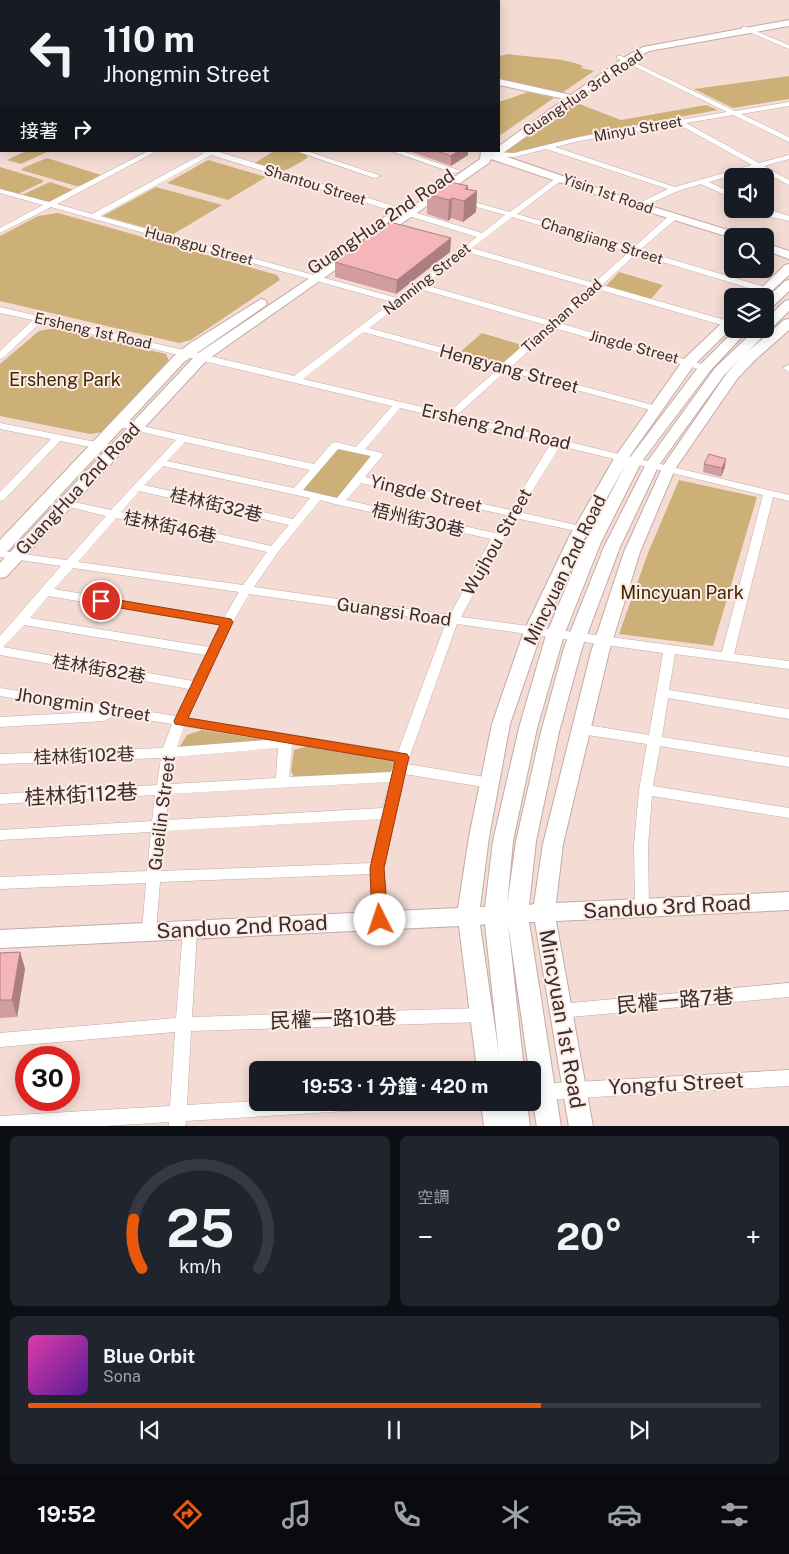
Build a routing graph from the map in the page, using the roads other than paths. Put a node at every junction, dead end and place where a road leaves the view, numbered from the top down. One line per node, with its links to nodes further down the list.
1 (789, 21): 2 (street, GuangHua 3rd Road)
2 (746, 29): 3 (street); 4 (street, GuangHua 3rd Road)
3 (789, 47)
4 (623, 59): 6 (street, GuangHua 3rd Road); 8 (street)
5 (500, 82): 6 (street)
6 (568, 97): 11 (street, GuangHua 3rd Road); 12 (street, GuangHua 3rd Road)
7 (789, 104): 8 (street, Minyu Street)
8 (732, 112): 9 (street, Minyu Street); 10 (street)
9 (679, 122): 13 (street, Minyu Street); 20 (street)
10 (789, 140)
11 (500, 141)
12 (500, 145)
13 (546, 147): 18 (street, Minyu Street); 26 (street)
14 (152, 152): 30 (street)
15 (209, 152): 32 (street, Shantou Street); 36 (street)
16 (302, 152): 22 (street)
17 (397, 152): 21 (street)
18 (490, 152): 21 (street, GuangHua 2nd Road); 23 (street, Yisin 1st Road); 32 (street, GuangHua 2nd Road)
19 (789, 157): 20 (street)
20 (755, 166): 24 (street); 25 (street)
21 (457, 171): 32 (street, GuangHua 2nd Road)
22 (378, 176)
23 (559, 178): 31 (street, Yisin 1st Road); 33 (street, Nanning Street)
24 (700, 181): 26 (street); 28 (street)
25 (789, 184)
26 (675, 189): 31 (street)
27 (0, 191): 30 (street, Huangpu Street)
28 (724, 192)
29 (457, 198): 33 (street, Changjiang Street)
30 (50, 205): 36 (street, Huangpu Street); 38 (street)
31 (640, 206): 35 (street, Yisin 1st Road)
32 (407, 213): 39 (street); 42 (street, Shantou Street); 44 (street, GuangHua 2nd Road)
33 (511, 214): 42 (street, Nanning Street); 48 (street, Changjiang Street)
34 (774, 214): 37 (street)
35 (674, 216): 40 (street, Yisin 1st Road); 48 (street, Tianshan Road)
36 (93, 217): 51 (street, Huangpu Street)
37 (789, 219)
38 (0, 231)
39 (389, 231): 41 (street); 43 (street)
40 (724, 232)
41 (398, 234)
42 (483, 236): 47 (street, Nanning Street)
43 (374, 242)
44 (357, 248): 51 (street, GuangHua 2nd Road); 52 (street, GuangHua 2nd Road)
45 (454, 249): 47 (street)
46 (774, 249): 49 (street)
47 (465, 250): 54 (street, Nanning Street); 55 (street)
48 (635, 251): 55 (street, Tianshan Road); 56 (street, Changjiang Street)
49 (789, 255)
50 (789, 268): 57 (street)
51 (303, 275): 52 (street, Huangpu Street); 70 (street, GuangHua 2nd Road)
52 (319, 279): 59 (street, Huangpu Street); 72 (street, GuangHua 2nd Road)
53 (789, 284): 58 (street)
54 (418, 286): 59 (street, Nanning Street); 66 (street, Jingde Street)
55 (596, 286): 64 (street); 66 (street, Tianshan Road)
56 (747, 288)
57 (767, 288)
58 (774, 298)
59 (398, 301): 67 (street, Nanning Street)
60 (789, 304): 62 (street, Mincyuan 2nd Road)
61 (0, 310): 63 (street, Ersheng 1st Road)
62 (774, 318)
63 (39, 319): 70 (street, Ersheng 1st Road); 71 (street)
64 (724, 322)
65 (789, 323): 90 (street, Mincyuan 2nd Road)
66 (552, 325): 73 (street, Jingde Street); 74 (street, Tianshan Road)
67 (362, 329): 74 (street, Hengyang Street); 75 (street, Nanning Street)
68 (724, 336): 73 (street, Mincyuan 2nd Road)
69 (754, 338): 90 (street, Mincyuan 2nd Road)
70 (187, 353): 72 (street, Ersheng 1st Road); 79 (street, GuangHua 2nd Road)
71 (0, 356)
72 (202, 357): 75 (street, Ersheng 2nd Road); 81 (street, GuangHua 2nd Road)
73 (697, 365): 77 (street, Mincyuan 2nd Road); 90 (street, Mincyuan 2nd Road)
74 (504, 368): 77 (street, Hengyang Street); 78 (street, Tianshan Road)
75 (296, 380): 76 (street, Ersheng 2nd Road)
76 (398, 405): 78 (street, Ersheng 2nd Road); 88 (street)
77 (657, 409): 90 (street, Mincyuan 2nd Road)
78 (450, 416): 85 (street, Ersheng 2nd Road)
79 (120, 424): 81 (street); 86 (street, GuangHua 2nd Road)
80 (4, 427): 82 (street); 83 (street)
81 (136, 427): 84 (street); 87 (street, GuangHua 2nd Road)
82 (0, 436)
83 (58, 437): 86 (street); 97 (street)
84 (184, 438): 89 (street); 91 (street)
85 (557, 442): 90 (street, Ersheng 2nd Road); 101 (street, Wujhou Street)
86 (99, 445): 87 (street); 106 (street, GuangHua 2nd Road)
87 (116, 449): 100 (street, GuangHua 2nd Road)
88 (358, 450): 91 (street); 92 (street)
89 (160, 462): 93 (street); 94 (street)
90 (644, 463): 95 (street, Ersheng 2nd Road); 104 (street, Mincyuan 2nd Road); 118 (street, Mincyuan 2nd Road); 119 (street, Mincyuan 2nd Road); 120 (street, Mincyuan 2nd Road)
91 (316, 468): 94 (street)
92 (359, 479): 99 (street); 101 (street, Yingde Street)
93 (137, 487): 102 (street); 103 (street, 桂林街32巷)
94 (296, 492): 96 (street)
95 (769, 493): 98 (street, Ersheng 2nd Road); 125 (street)
96 (317, 497): 99 (street); 103 (street, Gueilin Street)
97 (0, 498)
98 (789, 498)
99 (339, 502): 105 (street, 梧州街30巷)
100 (66, 503): 102 (street, 桂林街46巷); 109 (street, GuangHua 2nd Road)
101 (512, 514): 104 (street, Yingde Street); 105 (street, Wujhou Street)
102 (112, 515): 107 (street, 桂林街46巷); 110 (street)
103 (296, 523): 107 (street, Gueilin Street)
104 (581, 529): 117 (street, Mincyuan 2nd Road)
105 (498, 537): 115 (street, Wujhou Street)
106 (0, 549)
107 (274, 550): 112 (street, Gueilin Street)
108 (0, 554): 109 (street, Guangsi Road)
109 (16, 556): 110 (street, Guangsi Road); 111 (street, GuangHua 2nd Road)
110 (70, 564): 112 (street, Guangsi Road); 113 (street)
111 (0, 573)
112 (245, 591): 115 (street, Guangsi Road); 116 (street, Gueilin Street)
113 (47, 592): 114 (street); 116 (street)
114 (20, 620): 121 (street); 124 (street)
115 (453, 620): 117 (street, Guangsi Road); 140 (street, Wujhou Street)
116 (227, 622): 124 (street, Gueilin Street)
117 (533, 631): 118 (street, Guangsi Road); 142 (street, Mincyuan 2nd Road)
118 (555, 635): 119 (street, Guangsi Road); 156 (street, Mincyuan 2nd Road)
119 (576, 637): 120 (street, Guangsi Road); 156 (street, Mincyuan 2nd Road)
120 (603, 642): 122 (street, Guangsi Road); 134 (street, Mincyuan 2nd Road)
121 (0, 644)
122 (670, 650): 125 (street, Guangsi Road); 129 (street)
123 (0, 651): 127 (street, 桂林街82巷)
124 (213, 652): 127 (street, Gueilin Street)
125 (727, 657): 126 (street, Guangsi Road)
126 (789, 665)
127 (197, 686): 132 (street, Gueilin Street)
128 (0, 692): 130 (street, Jhongmin Street)
129 (662, 692): 131 (street); 135 (street)
130 (112, 711): 132 (street, Jhongmin Street); 133 (street)
131 (789, 714)
132 (180, 721): 136 (street, Jhongmin Street); 137 (street, Gueilin Street)
133 (0, 722)
134 (581, 729): 135 (street); 155 (street, Mincyuan 2nd Road)
135 (654, 740): 139 (street); 143 (street)
136 (286, 741): 137 (street, 桂林街102巷); 140 (street, Jhongmin Street); 141 (street)
137 (168, 753): 138 (street, 桂林街102巷); 144 (street, Gueilin Street)
138 (0, 759)
139 (789, 762)
140 (400, 768): 141 (street, 桂林街112巷); 142 (street); 146 (street, Wujhou Street)
141 (282, 782): 144 (street, 桂林街112巷)
142 (490, 783): 157 (street, Mincyuan 2nd Road)
143 (646, 790): 147 (street); 154 (street)
144 (163, 791): 145 (street, 桂林街112巷); 148 (street, Gueilin Street)
145 (0, 799)
146 (388, 813): 148 (street); 150 (street, Wujhou Street)
147 (789, 813)
148 (158, 826): 149 (street); 151 (street, Gueilin Street)
149 (0, 835)
150 (377, 868): 151 (street); 158 (street, Wujhou Street)
151 (153, 876): 152 (street); 160 (street, Gueilin Street)
152 (0, 883)
153 (789, 901): 154 (street, Sanduo 3rd Road)
154 (642, 908): 155 (street, Sanduo 3rd Road)
155 (544, 912): 156 (street, Sanduo 2nd Road); 163 (street, Mincyuan 1st Road)
156 (506, 914): 157 (street, Sanduo 2nd Road); 168 (street); 169 (street, Mincyuan 1st Road)
157 (468, 916): 158 (street, Sanduo 2nd Road); 164 (street)
158 (380, 920): 159 (street, Sanduo 2nd Road)
159 (190, 930): 160 (street, Sanduo 2nd Road); 165 (street)
160 (149, 931): 161 (street, Sanduo 2nd Road)
161 (0, 938)
162 (789, 990): 163 (street, 民權一路7巷)
163 (560, 1011): 171 (street, Mincyuan 1st Road)
164 (482, 1015): 165 (street, 民權一路10巷); 167 (street)
165 (184, 1024): 166 (street, 民權一路10巷); 177 (street)
166 (0, 1040)
167 (488, 1061)
168 (512, 1061)
169 (532, 1061)
170 (789, 1078): 171 (street, Yongfu Street)
171 (574, 1090): 172 (street, Yongfu Street); 182 (street, Mincyuan 1st Road)
172 (541, 1092)
173 (541, 1101): 181 (street, Mincyuan 1st Road)
174 (270, 1111): 177 (street)
175 (494, 1111): 179 (street)
176 (516, 1111): 180 (street)
177 (178, 1120): 178 (street)
178 (0, 1124)
179 (496, 1126)
180 (518, 1126)
181 (549, 1126)
182 (580, 1126)

